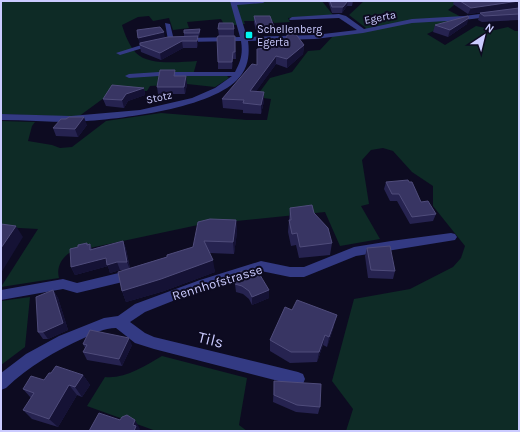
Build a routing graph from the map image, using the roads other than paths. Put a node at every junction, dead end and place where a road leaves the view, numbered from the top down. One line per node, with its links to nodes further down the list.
1 (263, 1): 2 (street)
2 (233, 2): 7 (street, Stotz)
3 (519, 11): 6 (street, Egerta)
4 (292, 19): 6 (street)
5 (167, 24): 8 (street)
6 (362, 31): 7 (street, Egerta)
7 (244, 39): 8 (street, Egerta); 10 (street, Stotz)
8 (166, 41): 9 (street, Egerta)
9 (120, 52)
10 (238, 74): 11 (street); 12 (street, Stotz)
11 (129, 76)
12 (1, 117)
13 (451, 237): 16 (street, Rennhofstrasse)
14 (128, 276): 15 (street)
15 (1, 295)
16 (120, 322): 17 (street, Tils); 18 (street, Rennhofstrasse)
17 (298, 380)
18 (1, 383)

